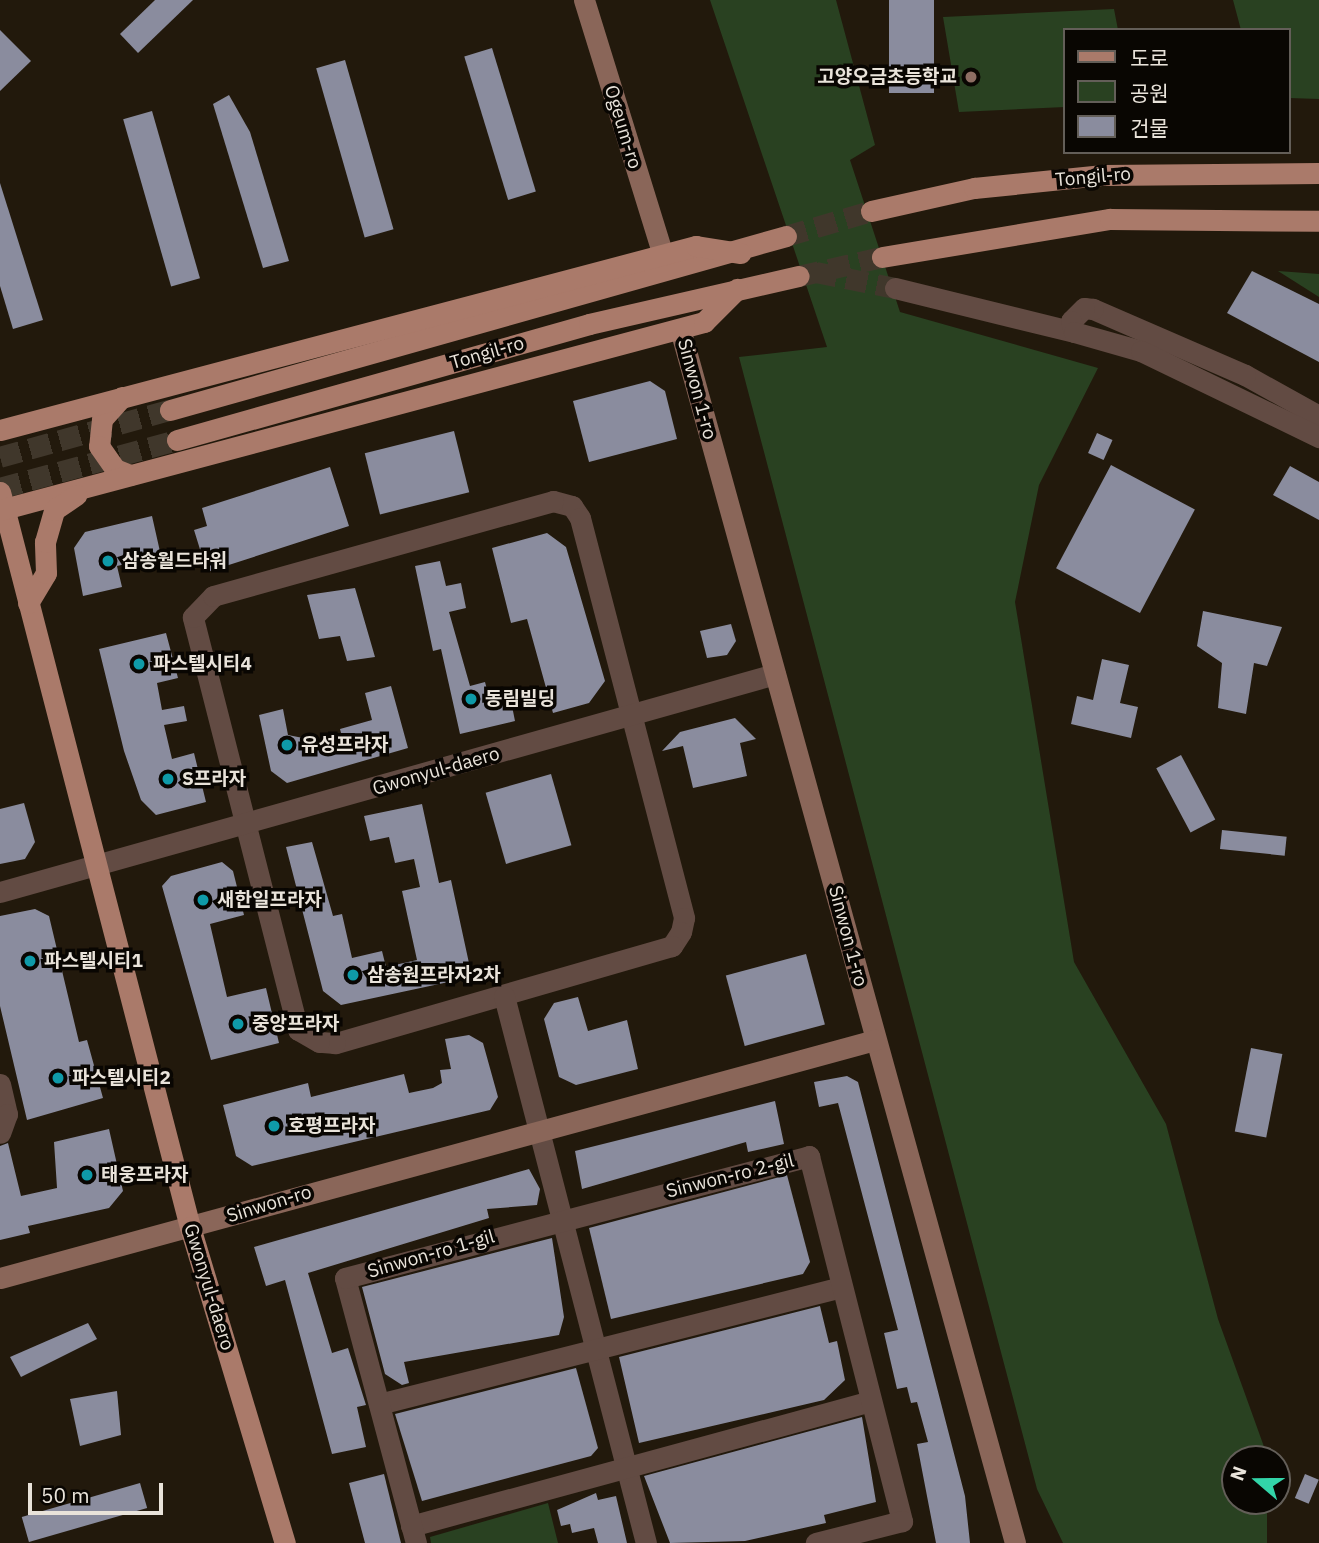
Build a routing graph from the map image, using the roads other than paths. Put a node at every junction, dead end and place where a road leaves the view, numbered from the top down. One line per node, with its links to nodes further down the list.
1 (583, 0): 7 (street, Ogeum-ro)
2 (1319, 173): 3 (main road, Tongil-ro)
3 (870, 211)
4 (1319, 221): 8 (main road)
5 (786, 236): 6 (main road, Tongil-ro)
6 (740, 253): 7 (main road); 15 (main road, Tongil-ro)
7 (663, 254): 14 (main road)
8 (882, 257)
9 (799, 276): 11 (main road, Tongil-ro)
10 (895, 288): 13 (street)
11 (737, 289): 12 (main road); 19 (main road, Tongil-ro)
12 (680, 329): 20 (main road); 25 (street, Sinwon 1-ro)
13 (1074, 332): 16 (street); 18 (street)
14 (122, 397): 17 (main road); 20 (main road)
15 (170, 410)
16 (1319, 416)
17 (0, 429)
18 (1319, 437)
19 (177, 440)
20 (130, 475): 21 (main road)
21 (84, 487): 22 (main road); 24 (main road)
22 (2, 504): 24 (main road, Gwonyul-daero)
23 (0, 575): 24 (main road)
24 (25, 595): 28 (main road, Gwonyul-daero)
25 (775, 674): 26 (street, Gwonyul-daero); 31 (street, Sinwon 1-ro)
26 (631, 715): 27 (street, Gwonyul-daero); 27 (street); 30 (street)
27 (244, 825): 28 (street, Gwonyul-daero); 30 (street)
28 (96, 867): 29 (street); 36 (main road, Gwonyul-daero)
29 (0, 891)
30 (504, 996): 33 (street)
31 (876, 1040): 33 (street, Sinwon-ro); 47 (street, Sinwon 1-ro)
32 (0, 1084): 34 (street)
33 (537, 1129): 35 (street); 36 (street, Sinwon-ro)
34 (0, 1133)
35 (561, 1218): 38 (street, Sinwon-ro 2-gil); 39 (street); 41 (street, Sinwon-ro 1-gil)
36 (190, 1227): 37 (street, Sinwon-ro); 44 (main road, Gwonyul-daero)
37 (0, 1278)
38 (839, 1288): 39 (street); 40 (street, Sinwon-ro 2-gil)
39 (595, 1349): 41 (street); 42 (street)
40 (870, 1401): 42 (street); 46 (street, Sinwon-ro 2-gil)
41 (379, 1404): 43 (street, Sinwon-ro 1-gil)
42 (626, 1467): 43 (street, Sinwon-ro 1-gil); 45 (street)
43 (414, 1534)
44 (285, 1543)
45 (646, 1543)
46 (816, 1543)
47 (1015, 1543)

